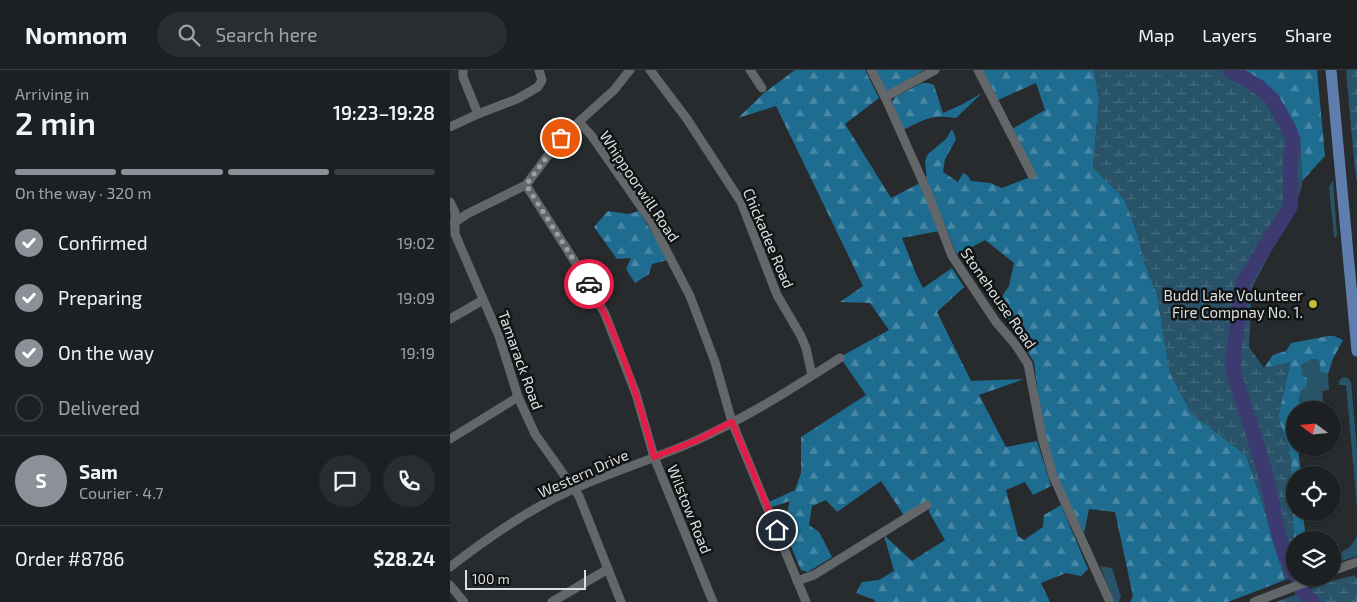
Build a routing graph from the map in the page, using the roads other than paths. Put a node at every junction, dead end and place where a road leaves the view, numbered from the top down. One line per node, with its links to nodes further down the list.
1 (464, 70): 12 (street)
2 (539, 70): 12 (street)
3 (630, 70): 13 (street)
4 (650, 70): 23 (street, Chickadee Road)
5 (750, 70): 10 (street)
6 (871, 70): 11 (street, Stonehouse Road)
7 (935, 70): 11 (street)
8 (978, 70): 15 (street)
9 (1331, 70): 21 (main road)
10 (762, 88)
11 (885, 97): 42 (street, Stonehouse Road)
12 (478, 114): 14 (street)
13 (579, 122): 16 (street); 25 (street, Whippoorwill Road)
14 (450, 127)
15 (1032, 175)
16 (526, 185): 18 (street); 27 (street, Wilstow Road)
17 (450, 202): 18 (street, Tamarack Road)
18 (453, 224): 19 (street, Tamarack Road)
19 (483, 300): 20 (street); 24 (street, Tamarack Road)
20 (450, 319)
21 (1357, 351)
22 (840, 358): 23 (street, Western Drive)
23 (812, 376): 25 (street, Western Drive)
24 (518, 397): 26 (street); 28 (street, Tamarack Road)
25 (732, 422): 27 (street, Western Drive); 34 (street, Whippoorwill Road)
26 (450, 439)
27 (654, 457): 28 (street, Western Drive); 40 (street, Wilstow Road)
28 (575, 489): 31 (street, Western Drive); 33 (street, Tamarack Road)
29 (927, 505): 34 (street)
30 (1357, 562): 32 (street)
31 (450, 567)
32 (1341, 568)
33 (608, 570): 38 (street); 39 (street, Tamarack Road)
34 (797, 581): 41 (street, Whippoorwill Road)
35 (450, 585): 37 (street)
36 (1296, 586): 43 (street)
37 (464, 602)
38 (552, 602)
39 (621, 602)
40 (713, 602)
41 (806, 602)
42 (1110, 602)
43 (1254, 602)

